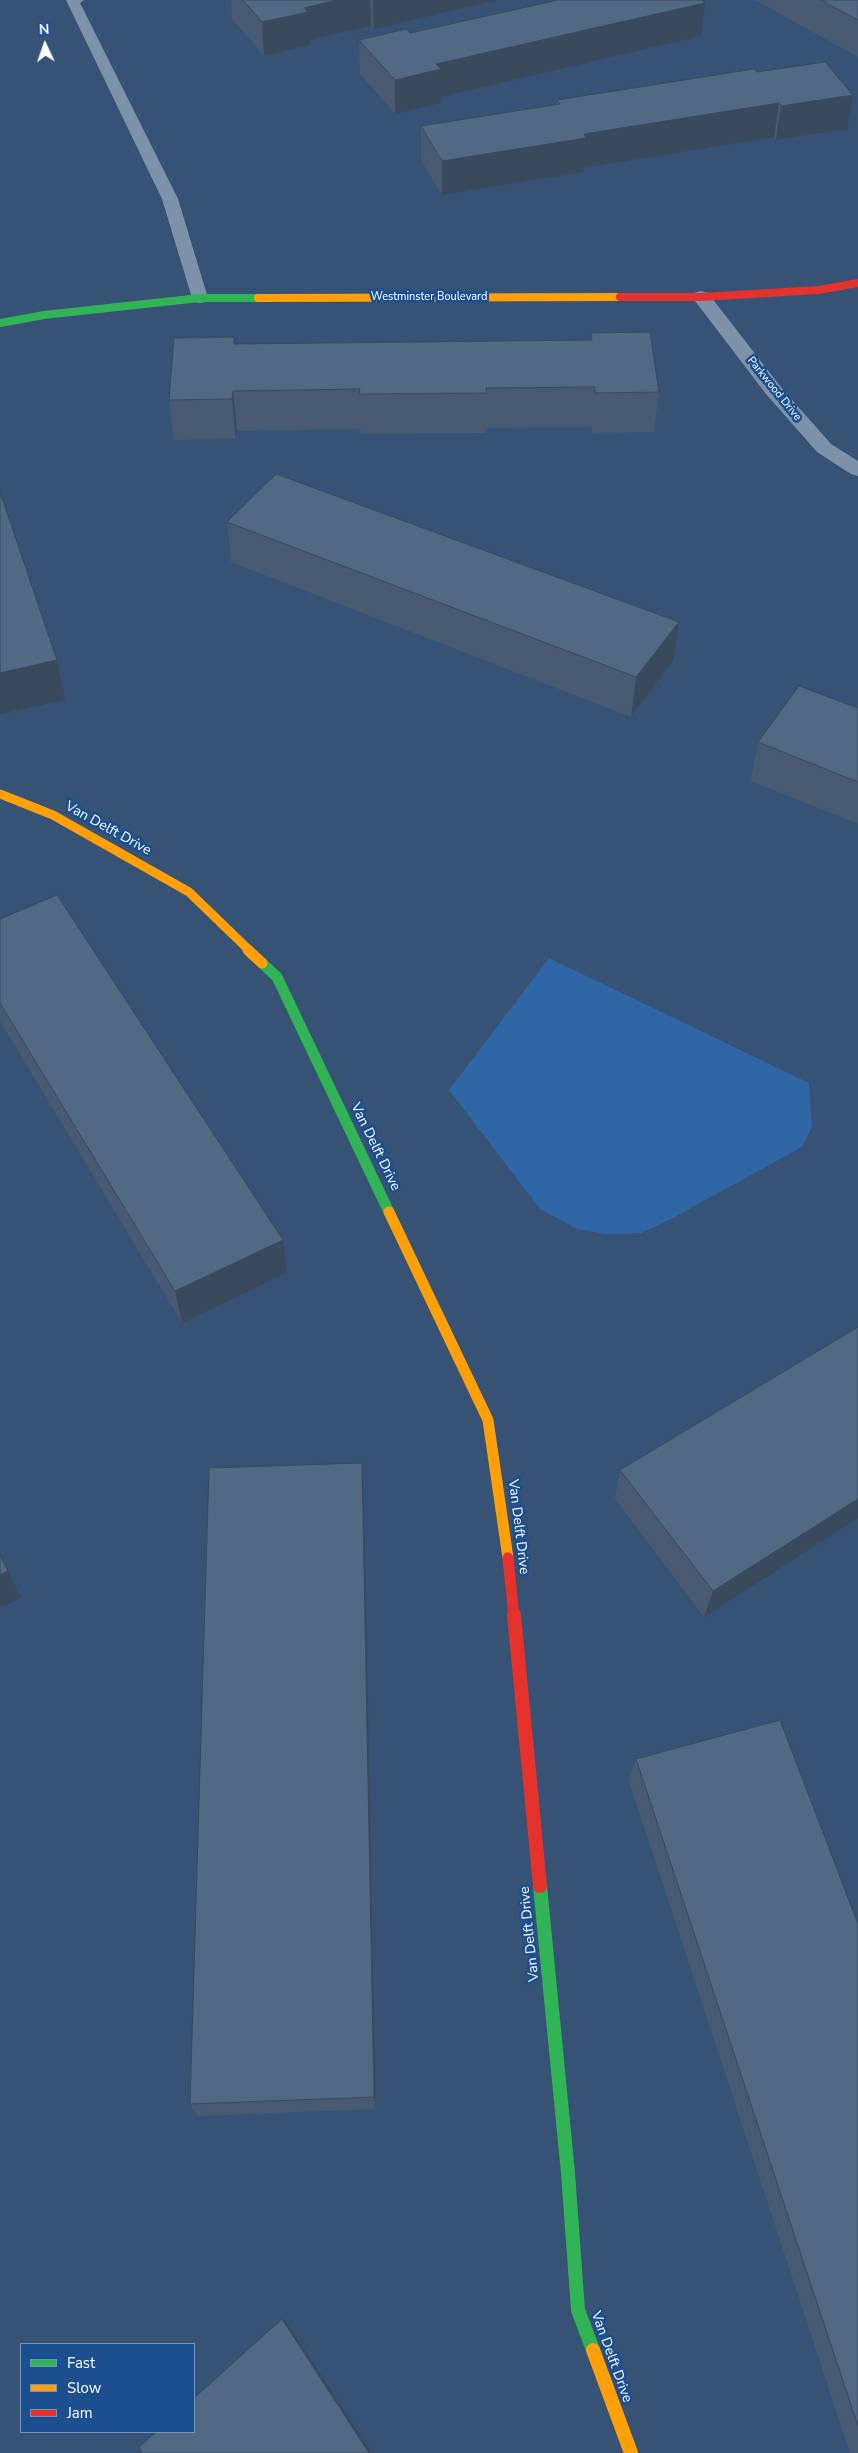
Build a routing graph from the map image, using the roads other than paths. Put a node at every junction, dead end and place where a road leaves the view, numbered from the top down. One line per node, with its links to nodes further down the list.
1 (75, 1): 4 (lane)
2 (858, 283): 3 (street, Westminster Boulevard)
3 (701, 296): 4 (street, Westminster Boulevard); 6 (street, Parkwood Drive)
4 (200, 298): 5 (street, Westminster Boulevard)
5 (0, 323)
6 (858, 470)
7 (0, 794): 8 (street, Van Delft Drive)
8 (631, 2453)

